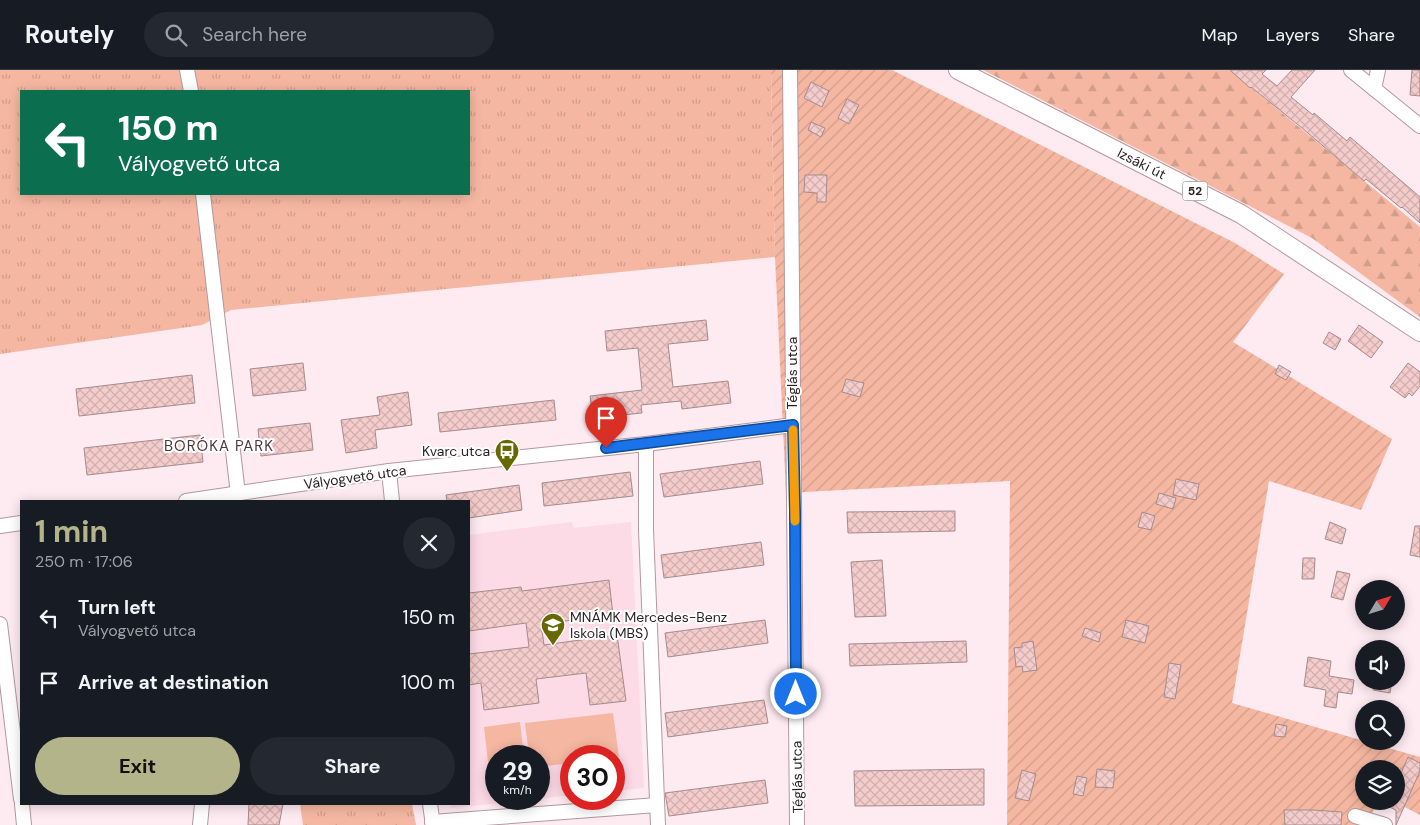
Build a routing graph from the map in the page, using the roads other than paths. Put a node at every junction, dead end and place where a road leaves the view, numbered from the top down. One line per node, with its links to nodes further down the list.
1 (187, 70): 7 (street)
2 (790, 70): 11 (street, Téglás utca)
3 (958, 70): 10 (main road, Izsáki út / 52)
4 (1351, 70): 6 (street)
5 (1378, 70): 6 (street)
6 (1374, 89): 8 (street)
7 (191, 90)
8 (1420, 126)
9 (203, 195): 14 (street)
10 (1420, 332)
11 (793, 425): 12 (street, Vályogvető utca); 30 (street, Téglás utca)
12 (646, 444): 13 (street, Vályogvető utca); 24 (street)
13 (389, 471): 14 (street, Vályogvető utca); 16 (street)
14 (230, 497): 15 (street, Vályogvető utca)
15 (197, 500)
16 (392, 500)
17 (20, 523): 18 (street)
18 (0, 526)
19 (0, 624): 20 (street)
20 (20, 791)
21 (22, 805): 27 (street)
22 (202, 805): 28 (street)
23 (430, 805): 26 (street)
24 (657, 805): 26 (street); 29 (street)
25 (1355, 816): 31 (street)
26 (432, 823)
27 (24, 825)
28 (200, 825)
29 (658, 825)
30 (797, 825)
31 (1385, 825)

